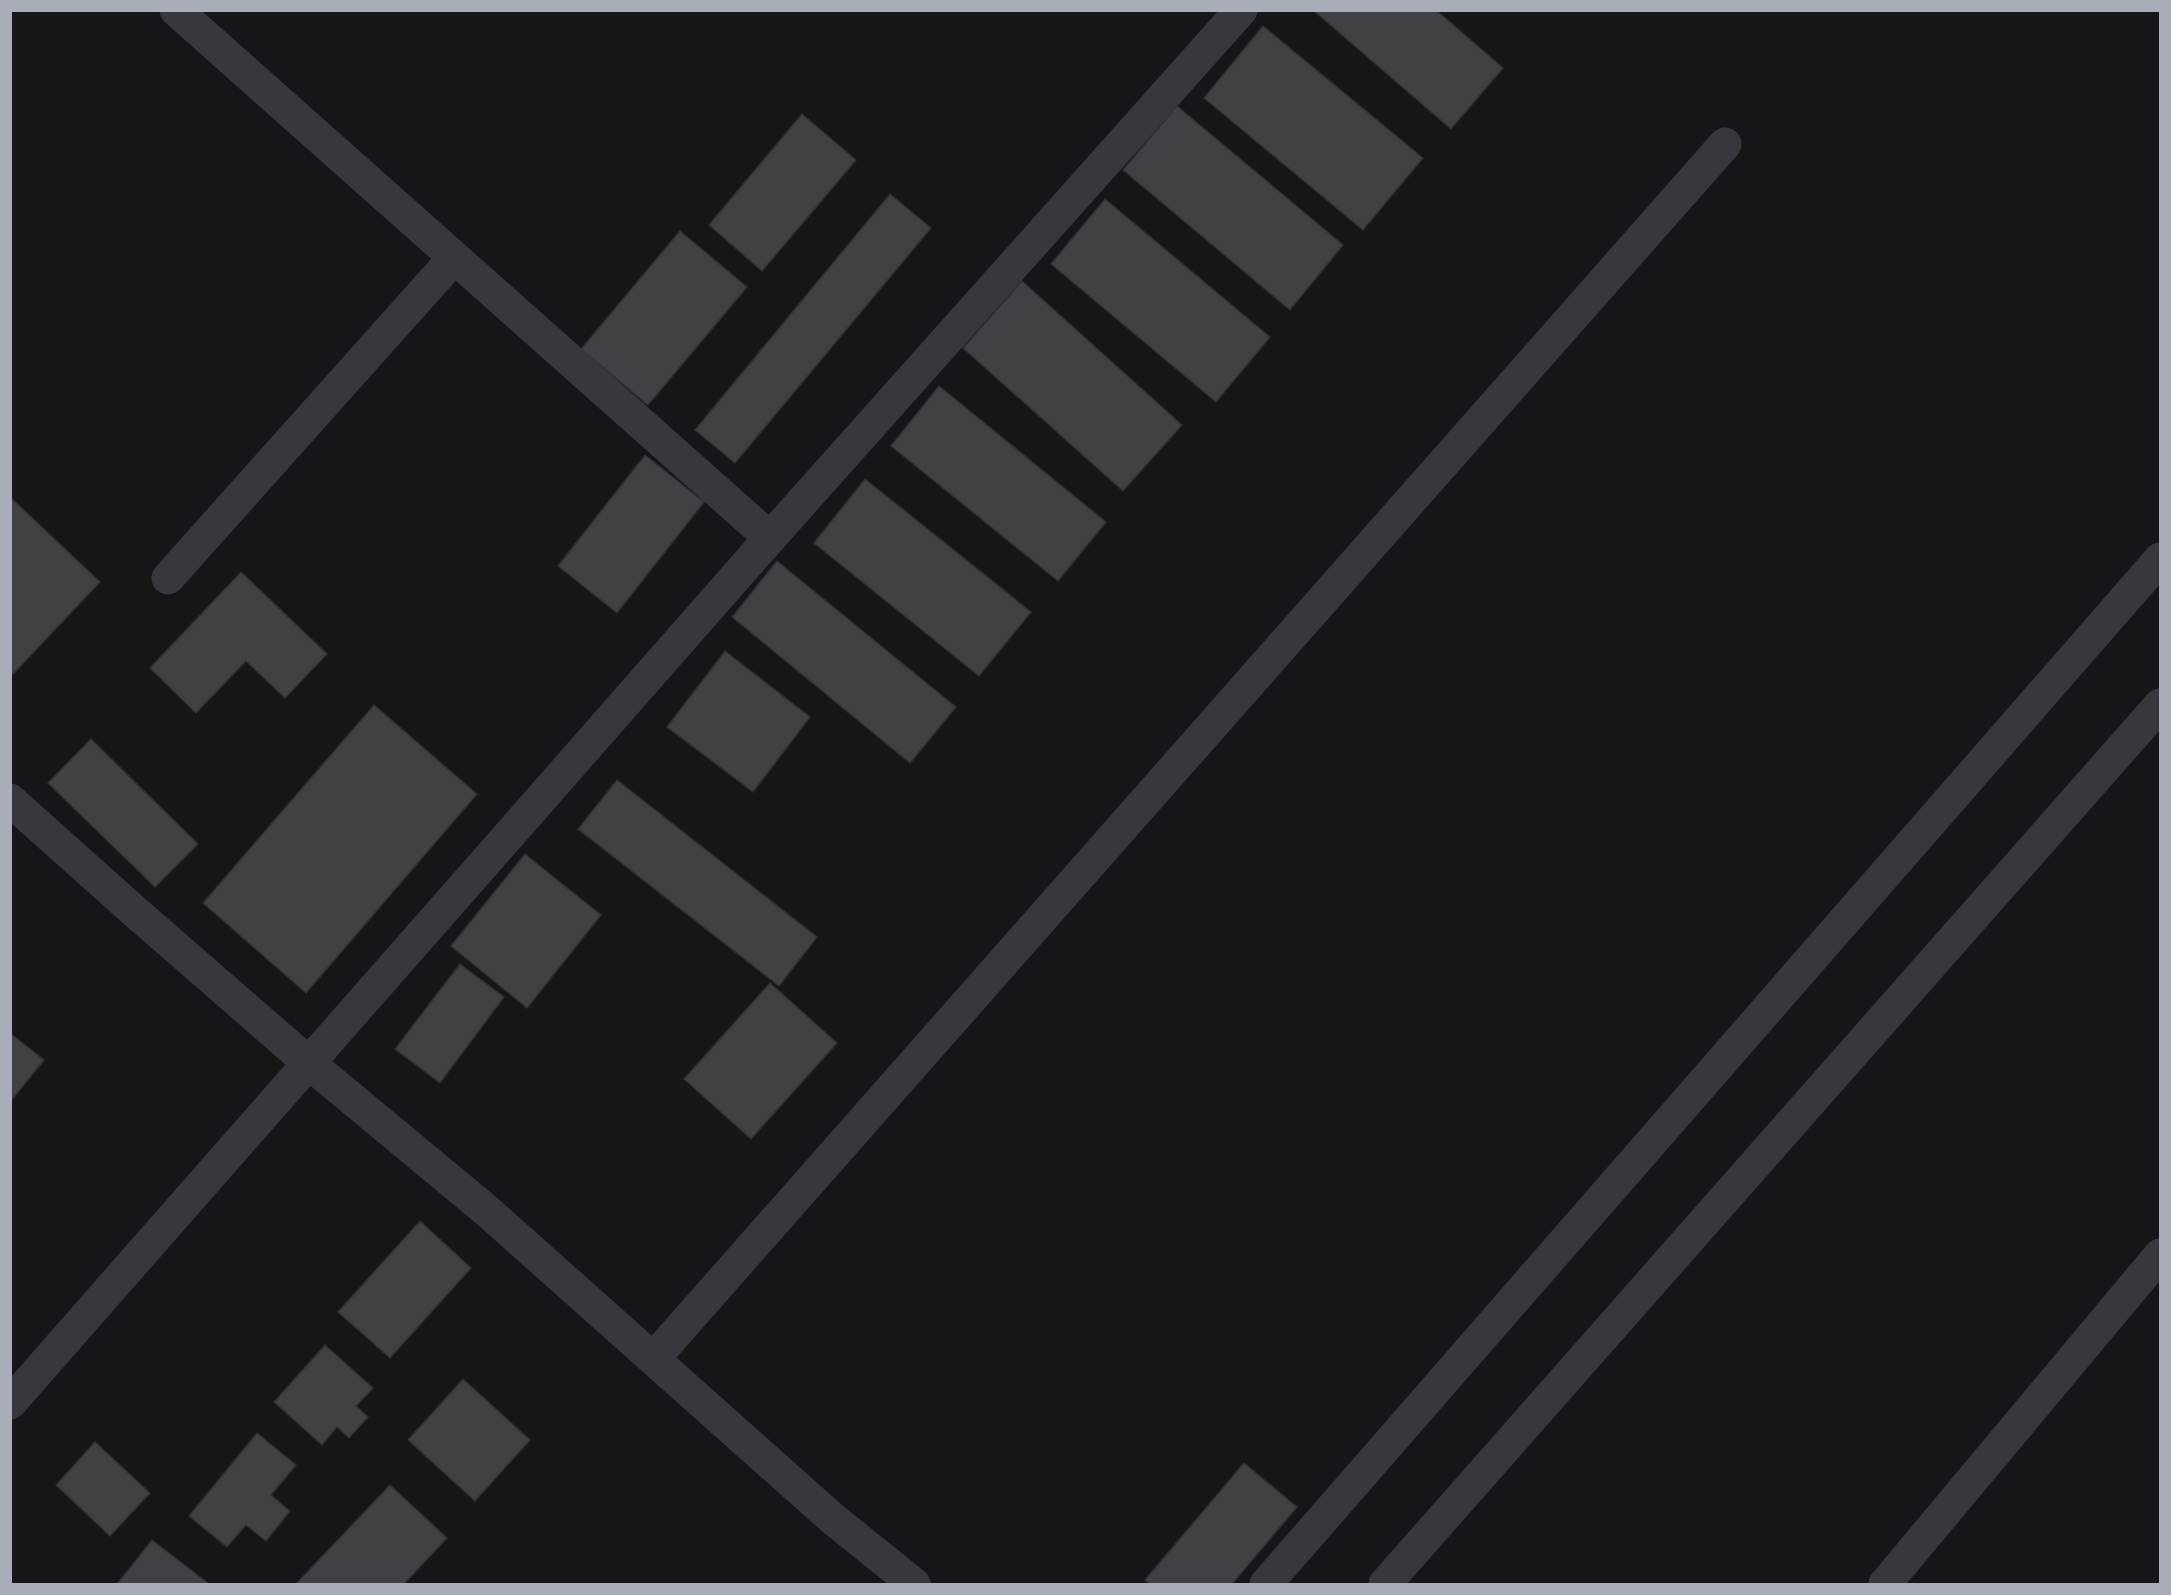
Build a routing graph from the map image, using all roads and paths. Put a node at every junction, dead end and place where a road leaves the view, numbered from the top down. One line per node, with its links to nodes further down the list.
1 (176, 10): 4 (street)
2 (1241, 10): 5 (street)
3 (1725, 144): 12 (street)
4 (454, 258): 5 (street); 7 (street)
5 (770, 538): 10 (street)
6 (2160, 559): 15 (street)
7 (168, 578)
8 (2160, 705): 16 (street)
9 (10, 800): 10 (street)
10 (310, 1064): 12 (street); 13 (street)
11 (2160, 1255): 17 (street)
12 (654, 1358): 14 (street)
13 (10, 1403)
14 (914, 1584)
15 (1266, 1584)
16 (1385, 1584)
17 (1885, 1584)

